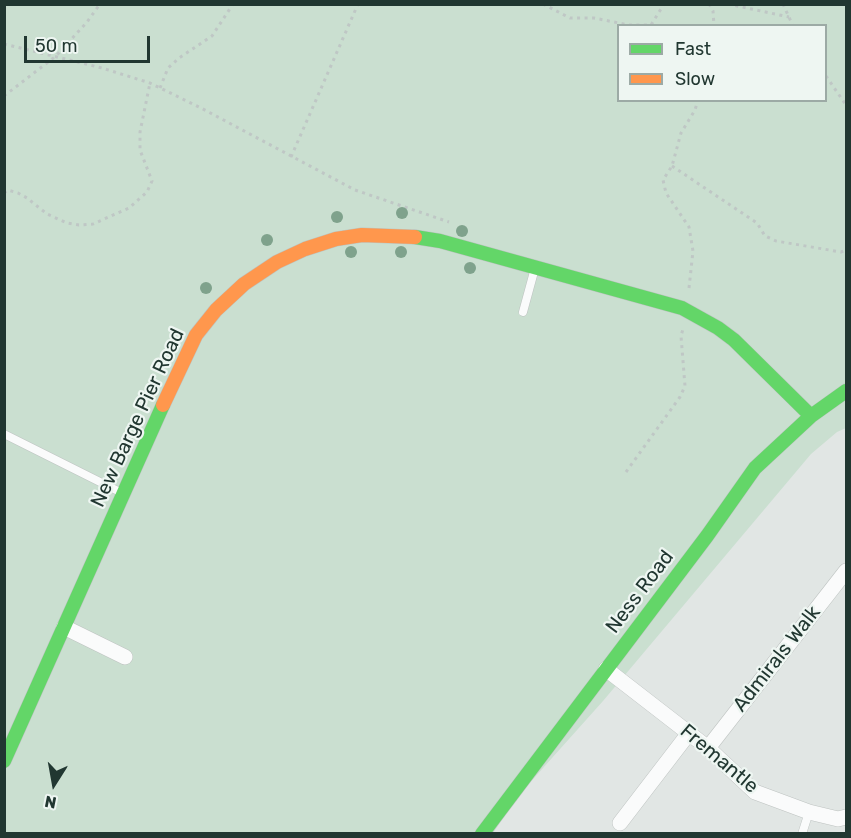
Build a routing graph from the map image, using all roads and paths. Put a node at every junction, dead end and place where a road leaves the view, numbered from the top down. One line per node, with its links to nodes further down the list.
1 (100, 4): 15 (path)
2 (233, 4): 18 (path)
3 (358, 4): 22 (path)
4 (543, 4): 10 (path)
5 (664, 4): 11 (path)
6 (709, 4): 12 (path)
7 (728, 4): 9 (path)
8 (783, 4): 9 (path)
9 (789, 17): 13 (path)
10 (624, 24)
11 (652, 24)
12 (714, 24)
13 (792, 24)
14 (4, 44): 15 (path)
15 (56, 56): 17 (path); 19 (path)
16 (827, 79): 21 (path)
17 (150, 83): 18 (path); 24 (path)
18 (160, 88): 22 (path)
19 (4, 96)
20 (697, 102): 23 (path)
21 (846, 105)
22 (291, 157): 25 (path)
23 (672, 166): 26 (path); 28 (path)
24 (4, 193)
25 (449, 222)
26 (846, 250)
27 (535, 267): 29 (lane); 32 (street, New Barge Pier Road); 35 (street, New Barge Pier Road)
28 (689, 288)
29 (523, 312)
30 (685, 324): 34 (path)
31 (846, 391): 32 (street, Ness Road)
32 (811, 416): 39 (street, Ness Road)
33 (4, 434): 35 (lane)
34 (626, 472)
35 (123, 494): 37 (street, New Barge Pier Road)
36 (846, 571): 41 (street, Admirals Walk)
37 (64, 627): 38 (street); 42 (street, New Barge Pier Road)
38 (125, 657)
39 (606, 669): 40 (street, Fremantle); 46 (street, Ness Road)
40 (689, 733): 41 (street, Fremantle); 45 (street)
41 (708, 748): 43 (street, Fremantle)
42 (4, 761)
43 (809, 812): 44 (street, Fremantle); 47 (lane)
44 (846, 817)
45 (620, 823)
46 (482, 834)
47 (802, 834)

